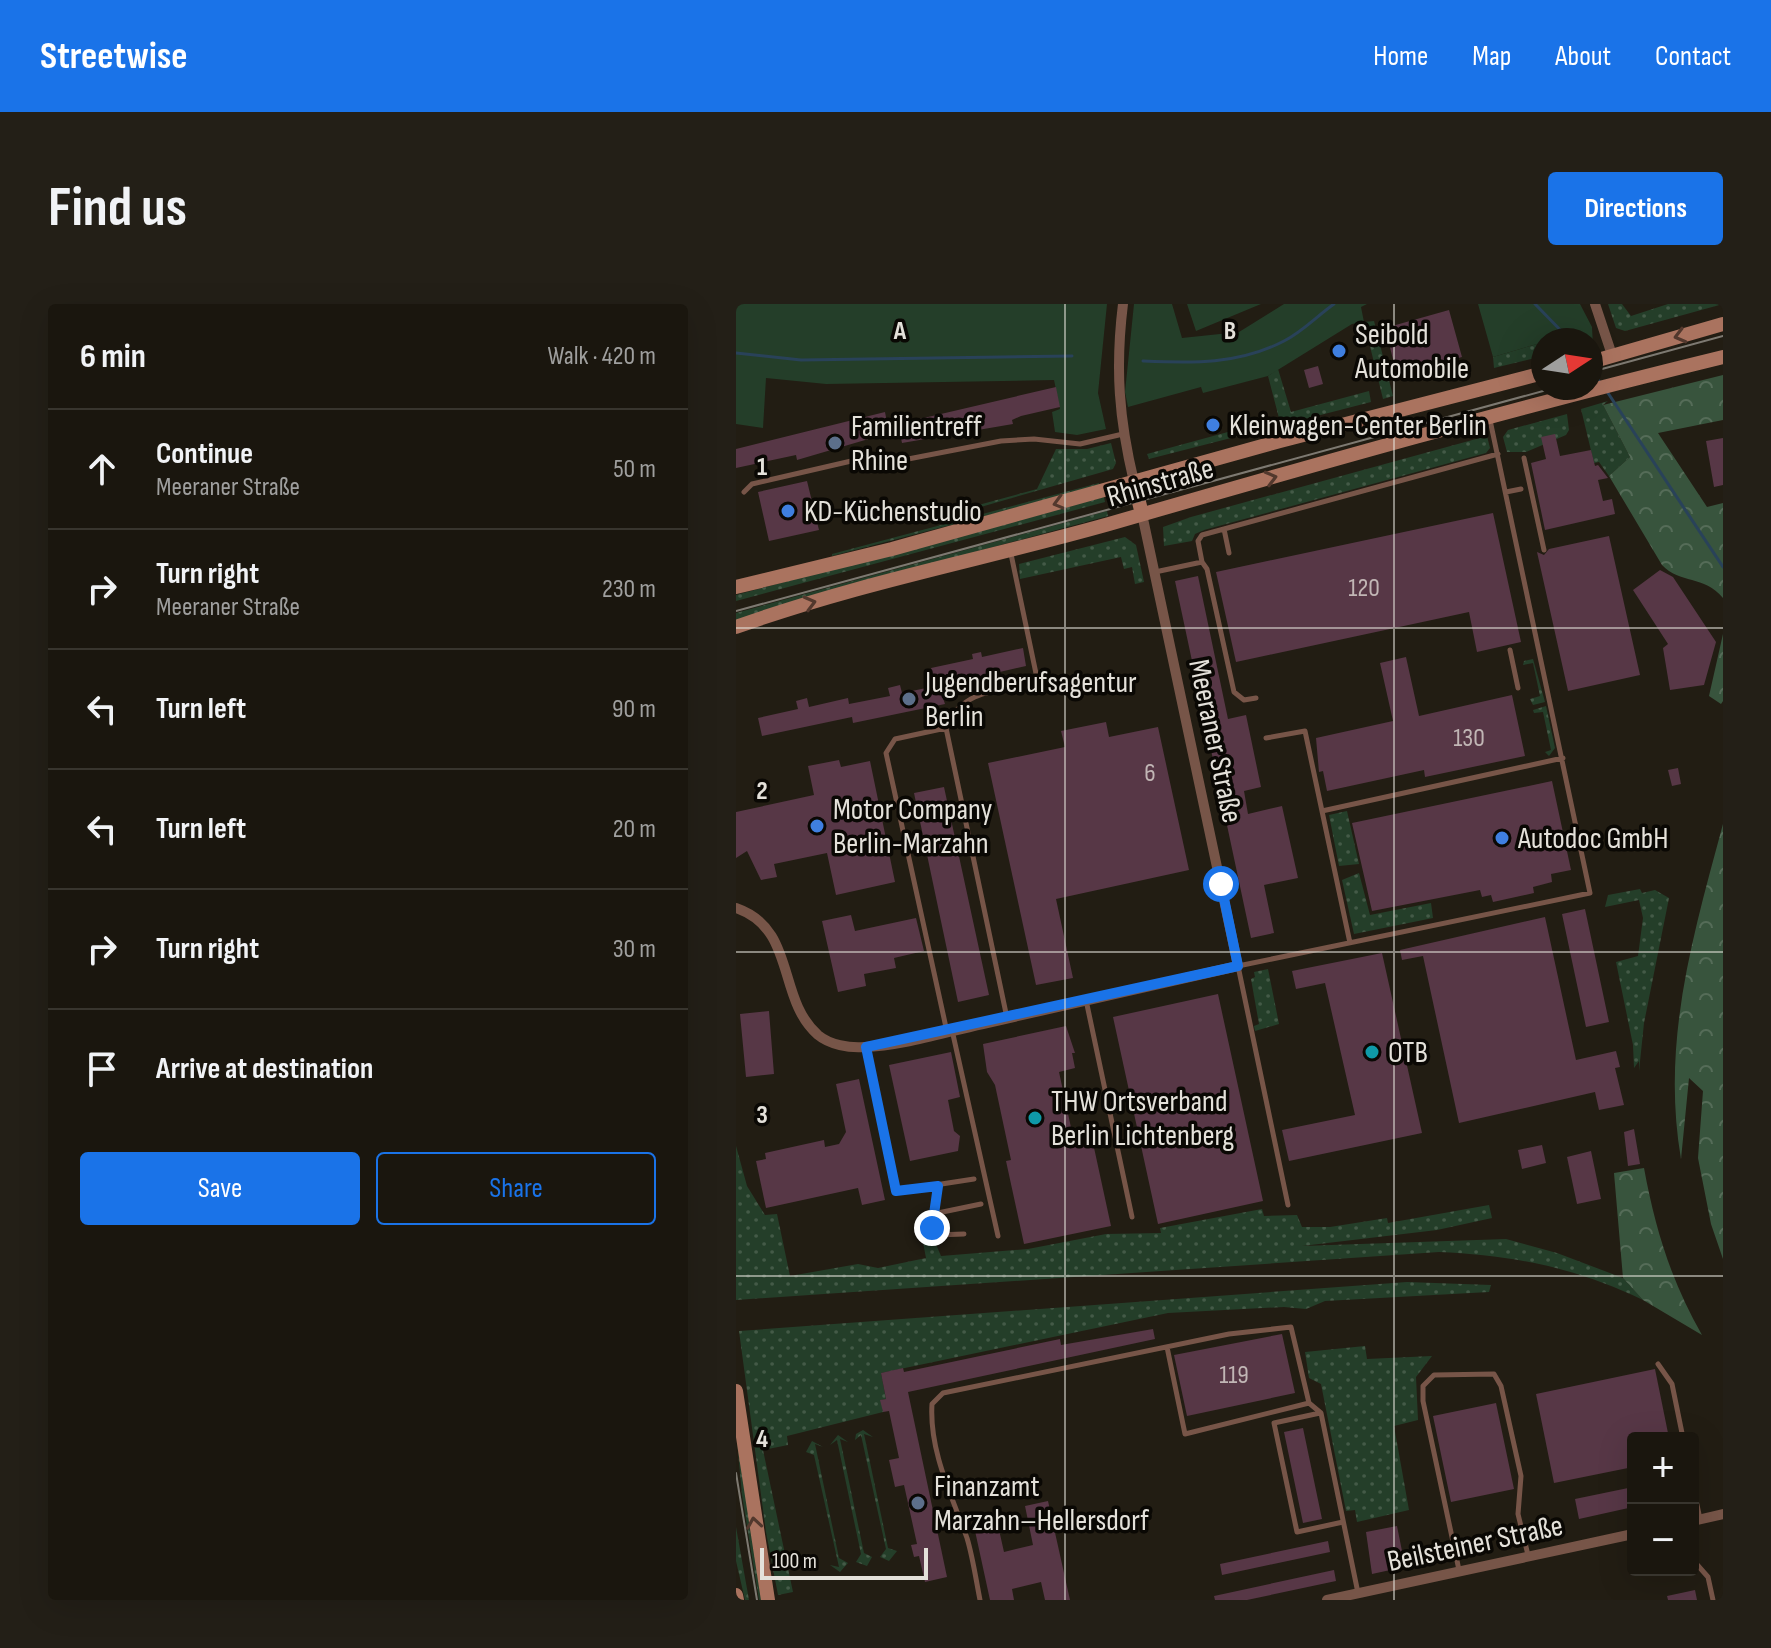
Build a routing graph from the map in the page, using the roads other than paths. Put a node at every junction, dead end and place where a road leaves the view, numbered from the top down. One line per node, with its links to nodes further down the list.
1 (1123, 304): 10 (street, Rhinstraße)
2 (1595, 304): 4 (street)
3 (1723, 324): 4 (main road, one-way to 4)
4 (1612, 355): 6 (main road); 8 (main road)
5 (1723, 357): 8 (main road, Rhinstraße)
6 (1603, 358)
7 (1531, 376): 13 (main road, Rhinstraße)
8 (1609, 385): 9 (main road, Rhinstraße)
9 (1490, 418): 11 (lane); 17 (main road, Rhinstraße, one-way to 9)
10 (1123, 434): 13 (street, Rhinstraße); 15 (lane, Rhinstraße)
11 (1498, 454): 16 (lane); 18 (lane)
12 (1524, 458): 20 (lane)
13 (1134, 482): 17 (main road); 24 (main road, Rhinstraße, one-way to 24)
14 (1521, 489): 16 (lane)
15 (744, 492)
16 (1506, 492): 31 (lane)
17 (1142, 514): 19 (main road, Rhinstraße); 23 (street, Meeraner Straße)
18 (1224, 529): 21 (lane); 22 (lane)
19 (1010, 548): 25 (main road, Rhinstraße, one-way to 19); 29 (lane)
20 (1544, 550)
21 (1229, 553)
22 (1202, 562): 23 (lane); 28 (lane)
23 (1155, 572): 35 (street, Meeraner Straße)
24 (736, 587)
25 (736, 627)
26 (1510, 650): 27 (lane)
27 (1518, 688)
28 (1256, 698)
29 (946, 728): 37 (lane); 38 (lane)
30 (1266, 738): 32 (lane)
31 (1563, 758): 32 (lane); 34 (lane)
32 (1322, 811): 34 (lane)
33 (736, 908): 39 (street)
34 (1350, 943): 35 (lane)
35 (1238, 966): 36 (street); 43 (lane)
36 (1086, 1000): 37 (street); 45 (lane)
37 (1008, 1019): 38 (street)
38 (950, 1031): 39 (street); 47 (lane)
39 (866, 1047): 41 (lane)
40 (974, 1179): 41 (lane)
41 (938, 1186): 44 (lane)
42 (981, 1204): 44 (lane)
43 (1288, 1205)
44 (933, 1214): 46 (lane)
45 (1132, 1217)
46 (964, 1234)
47 (998, 1236)
48 (1167, 1347): 51 (lane); 51 (lane); 63 (lane)
49 (1658, 1364): 53 (lane)
50 (736, 1391): 62 (main road, one-way to 50)
51 (1309, 1403): 52 (lane)
52 (1321, 1413): 56 (lane); 56 (lane)
53 (1682, 1432)
54 (1723, 1514): 55 (street)
55 (1699, 1519)
56 (1343, 1522): 61 (lane)
57 (1627, 1535): 58 (street, Beilsteiner Straße)
58 (1528, 1556): 60 (street, Beilsteiner Straße); 60 (lane)
59 (1699, 1567): 65 (lane)
60 (1459, 1571): 61 (street, Beilsteiner Straße)
61 (1358, 1593): 64 (street, Beilsteiner Straße)
62 (768, 1600)
63 (980, 1600)
64 (1327, 1600)
65 (1713, 1600)

